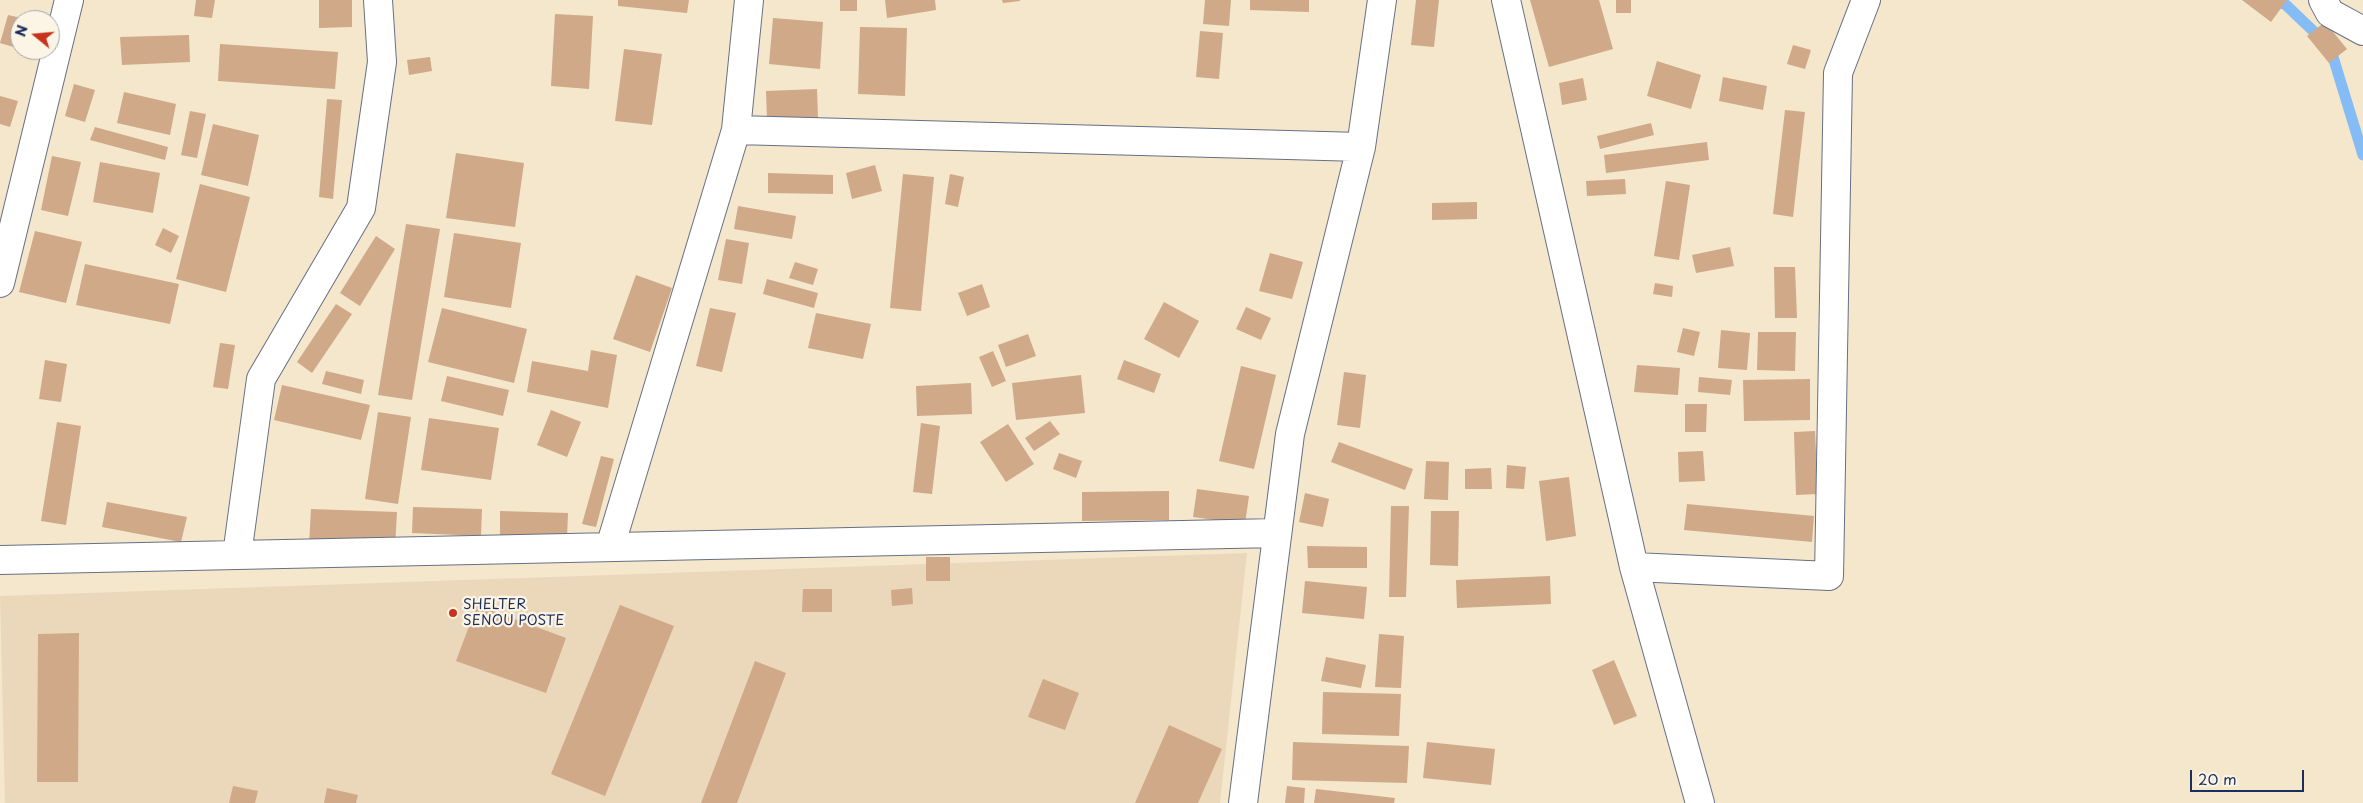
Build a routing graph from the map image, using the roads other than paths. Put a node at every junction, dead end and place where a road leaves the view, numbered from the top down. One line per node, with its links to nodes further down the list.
1 (69, 0): 11 (street)
2 (378, 0): 14 (street)
3 (749, 0): 9 (street)
4 (1382, 0): 10 (street)
5 (1506, 0): 16 (street)
6 (1866, 0): 16 (street)
7 (2323, 0): 8 (street)
8 (2363, 31)
9 (736, 130): 10 (street); 13 (street)
10 (1361, 147): 12 (street)
11 (0, 283)
12 (1277, 533): 13 (street); 17 (street)
13 (610, 547): 14 (street)
14 (237, 555): 15 (street)
15 (0, 560)
16 (1634, 567): 18 (street)
17 (1243, 803)
18 (1700, 803)

